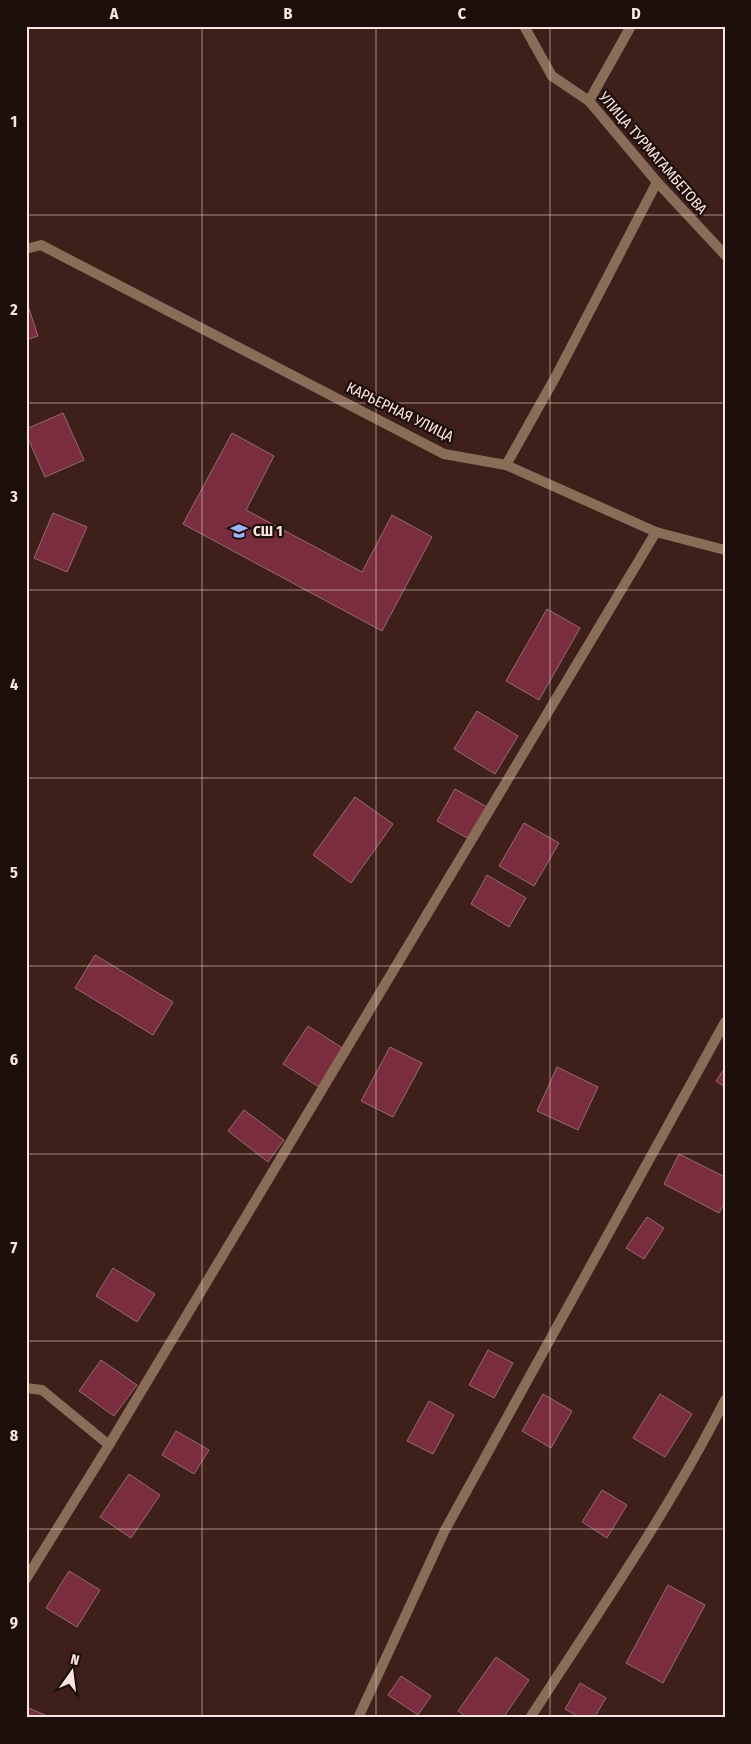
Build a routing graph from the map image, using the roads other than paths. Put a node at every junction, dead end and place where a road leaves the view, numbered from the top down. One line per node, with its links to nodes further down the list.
1 (524, 26): 3 (street, УЛИЦА ТУРМАГАМБЕТОВА)
2 (631, 26): 3 (street)
3 (589, 101): 4 (street, УЛИЦА ТУРМАГАМБЕТОВА)
4 (657, 182): 6 (street, УЛИЦА ТУРМАГАМБЕТОВА); 7 (street)
5 (26, 249): 7 (street, КАРЬЕРНАЯ УЛИЦА)
6 (725, 255)
7 (506, 465): 8 (street, КАРЬЕРНАЯ УЛИЦА)
8 (656, 532): 9 (street, КАРЬЕРНАЯ УЛИЦА); 13 (street)
9 (725, 550)
10 (725, 1022): 15 (street)
11 (26, 1388): 13 (street)
12 (725, 1400): 16 (street)
13 (109, 1445): 14 (street)
14 (26, 1579)
15 (358, 1718)
16 (530, 1718)

